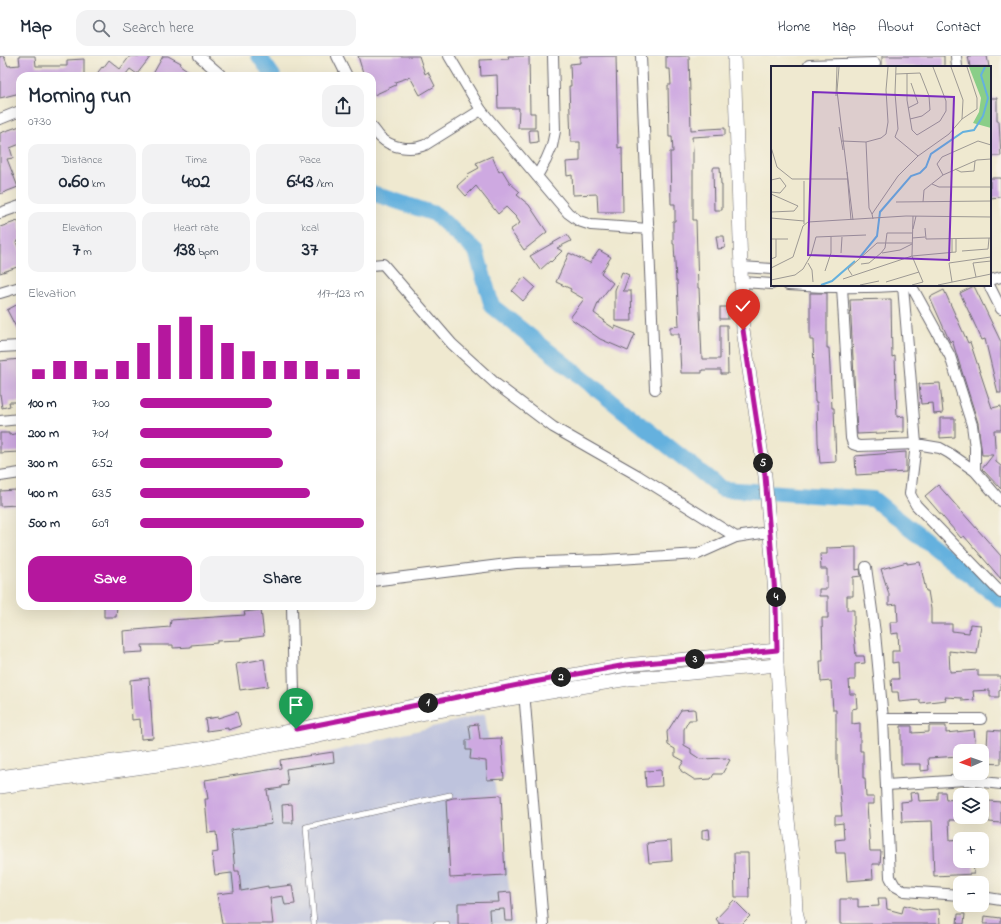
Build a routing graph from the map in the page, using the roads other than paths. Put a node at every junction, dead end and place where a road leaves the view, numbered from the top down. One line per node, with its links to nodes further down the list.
1 (199, 56): 11 (street)
2 (337, 56): 12 (street)
3 (449, 56): 13 (street)
4 (553, 56): 17 (street)
5 (641, 56): 20 (street)
6 (734, 56): 22 (street)
7 (956, 56): 10 (street)
8 (875, 62): 9 (street)
9 (809, 65)
10 (957, 66)
11 (217, 72)
12 (345, 72)
13 (481, 110): 16 (street); 17 (street)
14 (16, 113): 15 (street)
15 (0, 119)
16 (376, 132)
17 (537, 176): 20 (street)
18 (16, 207): 19 (street)
19 (0, 213)
20 (649, 229): 39 (street)
21 (376, 265): 48 (street)
22 (741, 267): 23 (street); 26 (street)
23 (771, 268)
24 (1001, 277): 25 (street)
25 (991, 280)
26 (742, 282): 27 (street); 47 (street)
27 (771, 284)
28 (818, 286): 33 (street)
29 (874, 286): 30 (street); 33 (street)
30 (903, 286): 42 (street)
31 (912, 286): 43 (street)
32 (990, 286): 36 (street)
33 (842, 287): 42 (street)
34 (16, 288): 35 (street)
35 (0, 293)
36 (1001, 309)
37 (16, 346): 38 (street)
38 (0, 347)
39 (655, 389)
40 (16, 419): 41 (street)
41 (0, 421)
42 (916, 444): 43 (street); 51 (street)
43 (974, 471): 46 (street)
44 (16, 474): 45 (street)
45 (0, 476)
46 (1001, 501)
47 (769, 532): 48 (street); 53 (street)
48 (736, 537): 50 (street)
49 (866, 567): 56 (street)
50 (376, 580)
51 (1001, 593)
52 (292, 610): 58 (street)
53 (777, 650): 54 (street); 55 (street)
54 (777, 666): 55 (street); 71 (street)
55 (524, 690): 58 (street); 70 (street)
56 (883, 719): 57 (street); 61 (street)
57 (981, 719)
58 (295, 735): 59 (street); 62 (street)
59 (0, 777)
60 (1001, 784): 61 (street)
61 (886, 785): 64 (street)
62 (0, 787)
63 (450, 795): 67 (lane)
64 (953, 894)
65 (989, 898): 66 (street)
66 (1001, 900)
67 (314, 924)
68 (436, 924): 69 (lane)
69 (447, 924)
70 (543, 924)
71 (799, 924)

